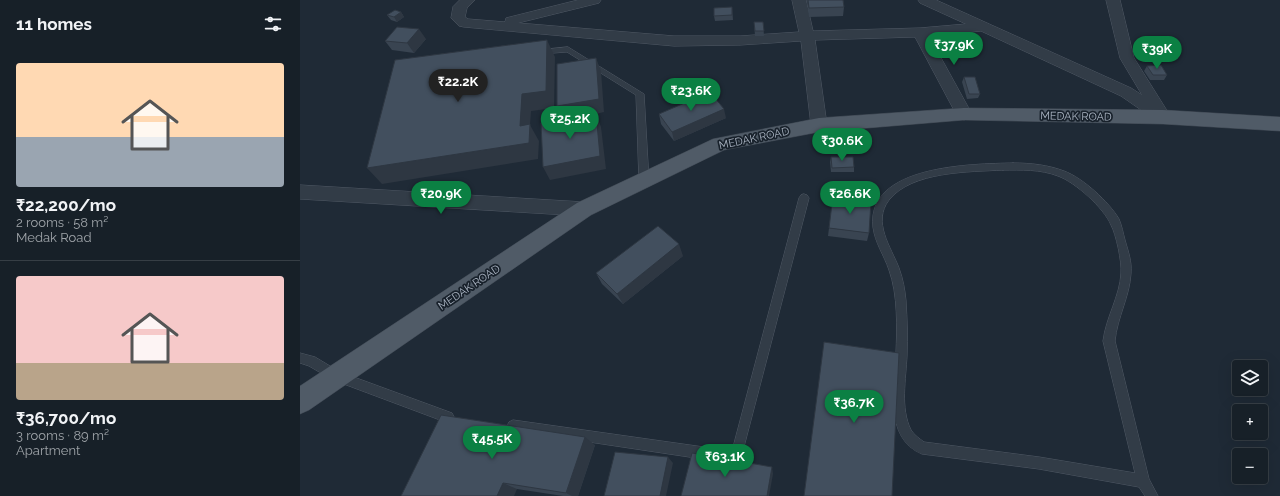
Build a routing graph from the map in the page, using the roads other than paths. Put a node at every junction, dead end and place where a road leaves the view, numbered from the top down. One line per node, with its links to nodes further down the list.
1 (468, 0): 6 (street)
2 (594, 0): 6 (street)
3 (799, 0): 9 (street)
4 (926, 0): 7 (street)
5 (1113, 0): 12 (street)
6 (490, 25): 9 (street)
7 (982, 27): 8 (street); 12 (street)
8 (920, 32): 9 (street); 11 (street)
9 (807, 36): 14 (street)
10 (528, 53): 15 (lane)
11 (964, 114): 12 (main road, MEDAK ROAD); 14 (main road, MEDAK ROAD)
12 (1163, 117): 13 (main road, MEDAK ROAD)
13 (1280, 124)
14 (819, 125): 15 (main road, MEDAK ROAD)
15 (644, 181): 18 (main road, MEDAK ROAD)
16 (300, 192): 18 (street)
17 (804, 198): 24 (lane)
18 (584, 209): 20 (main road, MEDAK ROAD)
19 (300, 358): 20 (lane)
20 (337, 376): 21 (main road, MEDAK ROAD); 22 (lane)
21 (300, 401)
22 (448, 417): 23 (lane); 25 (lane)
23 (463, 419)
24 (502, 425)
25 (438, 437)
26 (1143, 481): 26 (lane); 27 (lane)
27 (1152, 496)

